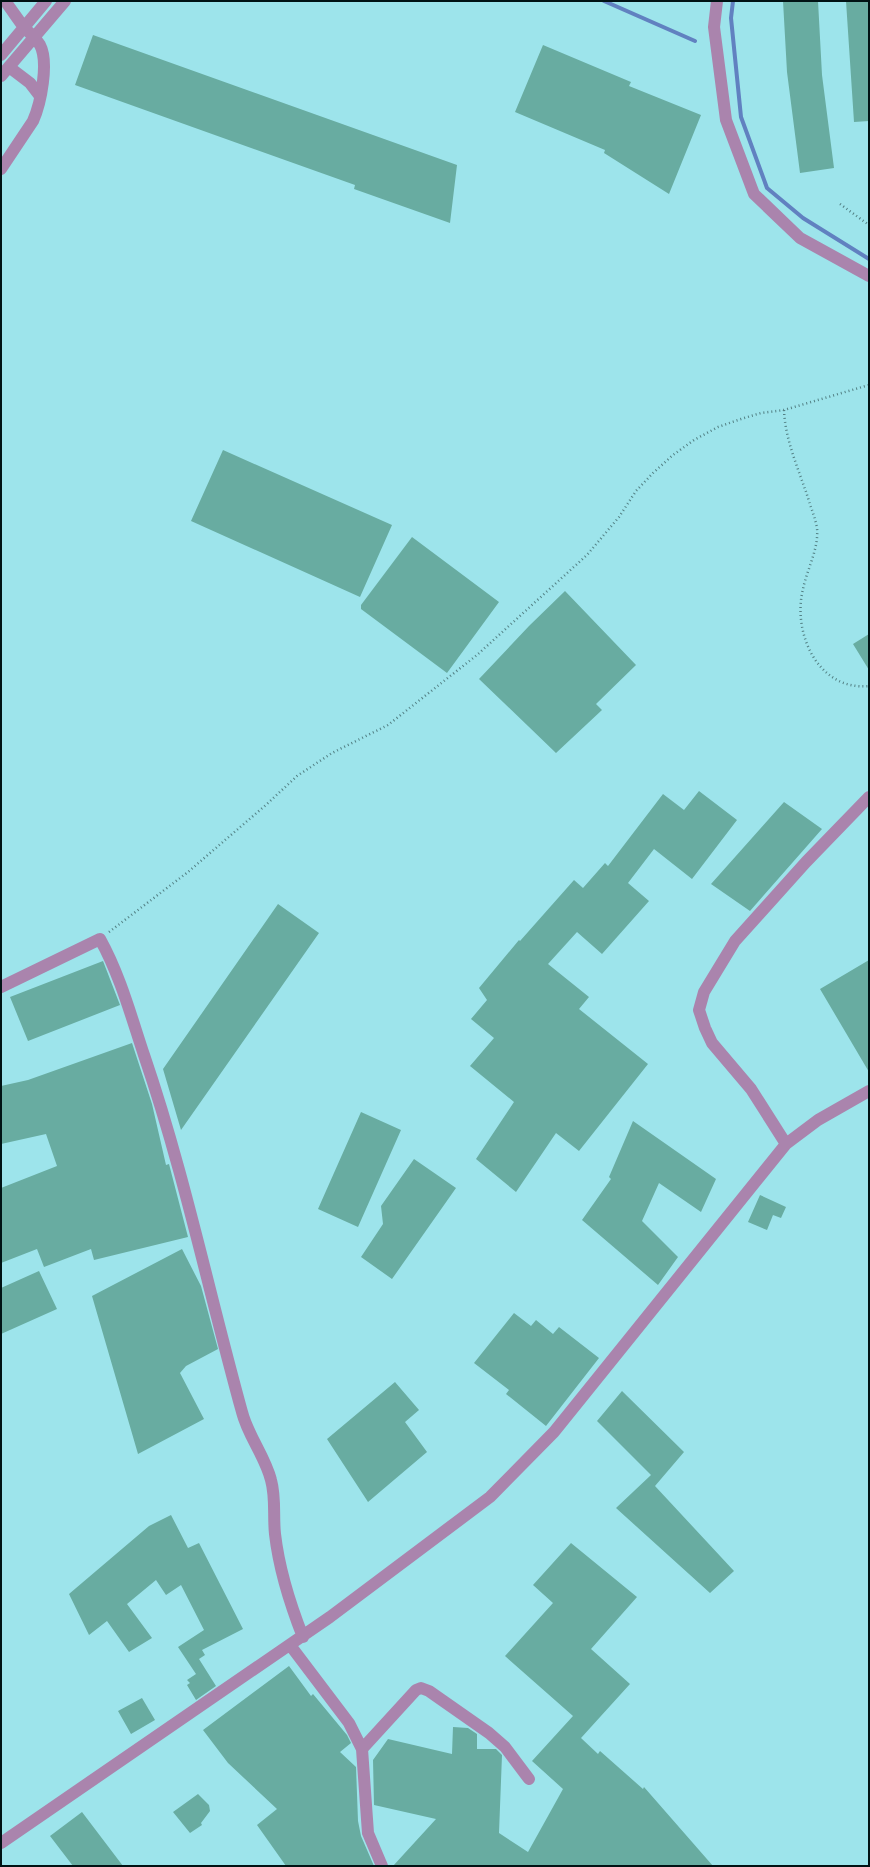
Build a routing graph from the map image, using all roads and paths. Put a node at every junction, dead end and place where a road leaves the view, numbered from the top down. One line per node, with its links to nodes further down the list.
1 (5, 1): 5 (street)
2 (46, 1): 5 (street)
3 (65, 1): 6 (street)
4 (717, 1): 13 (street)
5 (24, 28): 6 (street); 7 (street)
6 (34, 38): 8 (street); 9 (street)
7 (1, 55)
8 (5, 71): 9 (street)
9 (40, 96): 10 (street)
10 (1, 169)
11 (840, 204): 12 (path)
12 (869, 225)
13 (869, 276)
14 (869, 384): 15 (path)
15 (784, 410): 16 (path); 18 (path)
16 (869, 686)
17 (869, 797): 21 (street)
18 (100, 939): 19 (street); 22 (street)
19 (1, 988)
20 (869, 1091): 21 (street)
21 (786, 1144): 22 (street)
22 (302, 1637): 23 (street)
23 (290, 1645): 24 (street); 26 (street)
24 (362, 1750): 25 (street); 27 (street)
25 (529, 1779)
26 (1, 1843)
27 (382, 1866)

